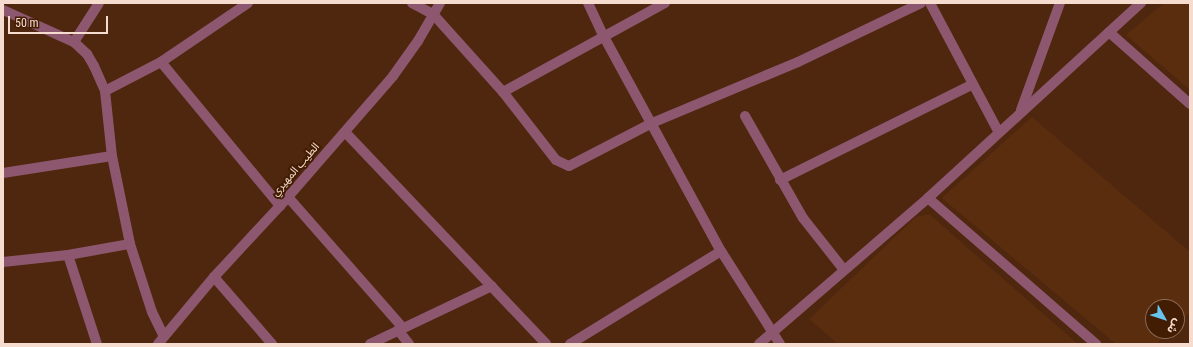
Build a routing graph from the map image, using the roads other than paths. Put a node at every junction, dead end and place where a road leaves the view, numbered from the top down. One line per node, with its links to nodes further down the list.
1 (99, 3): 15 (street)
2 (248, 3): 16 (street)
3 (412, 3): 12 (street)
4 (440, 3): 12 (street, الطيب المهيري)
5 (588, 3): 14 (street)
6 (665, 3): 14 (street)
7 (921, 3): 23 (street)
8 (930, 3): 17 (street)
9 (1060, 3): 21 (street)
10 (1141, 3): 13 (street)
11 (3, 10): 15 (street)
12 (433, 14): 19 (street); 25 (street, الطيب المهيري)
13 (1109, 32): 20 (street); 21 (street)
14 (604, 36): 19 (street); 23 (street)
15 (74, 42): 18 (street)
16 (162, 62): 18 (street); 31 (street)
17 (972, 85): 24 (street); 28 (street)
18 (105, 91): 26 (street)
19 (503, 92): 23 (street)
20 (1190, 104)
21 (1020, 112): 24 (street)
22 (745, 116): 28 (street)
23 (652, 123): 33 (street)
24 (998, 131): 30 (street)
25 (345, 132): 29 (street, الطيب المهيري); 38 (street)
26 (112, 156): 27 (street); 32 (street)
27 (3, 173)
28 (780, 180): 36 (street)
29 (288, 197): 31 (street, الطيب المهيري); 39 (street)
30 (928, 198): 36 (street); 51 (street)
31 (280, 206): 37 (street, الطيب المهيري)
32 (130, 244): 34 (street); 41 (street)
33 (721, 251): 40 (street); 48 (street)
34 (68, 255): 35 (street); 42 (street)
35 (3, 262)
36 (844, 270): 40 (street)
37 (214, 276): 41 (street, الطيب المهيري); 44 (street)
38 (492, 286): 39 (street); 47 (street)
39 (401, 329): 45 (street); 46 (street)
40 (774, 333): 49 (street); 50 (street)
41 (164, 335): 43 (street, الطيب المهيري)
42 (97, 344)
43 (158, 344)
44 (272, 344)
45 (370, 344)
46 (409, 344)
47 (546, 344)
48 (570, 344)
49 (759, 344)
50 (780, 344)
51 (1096, 344)

